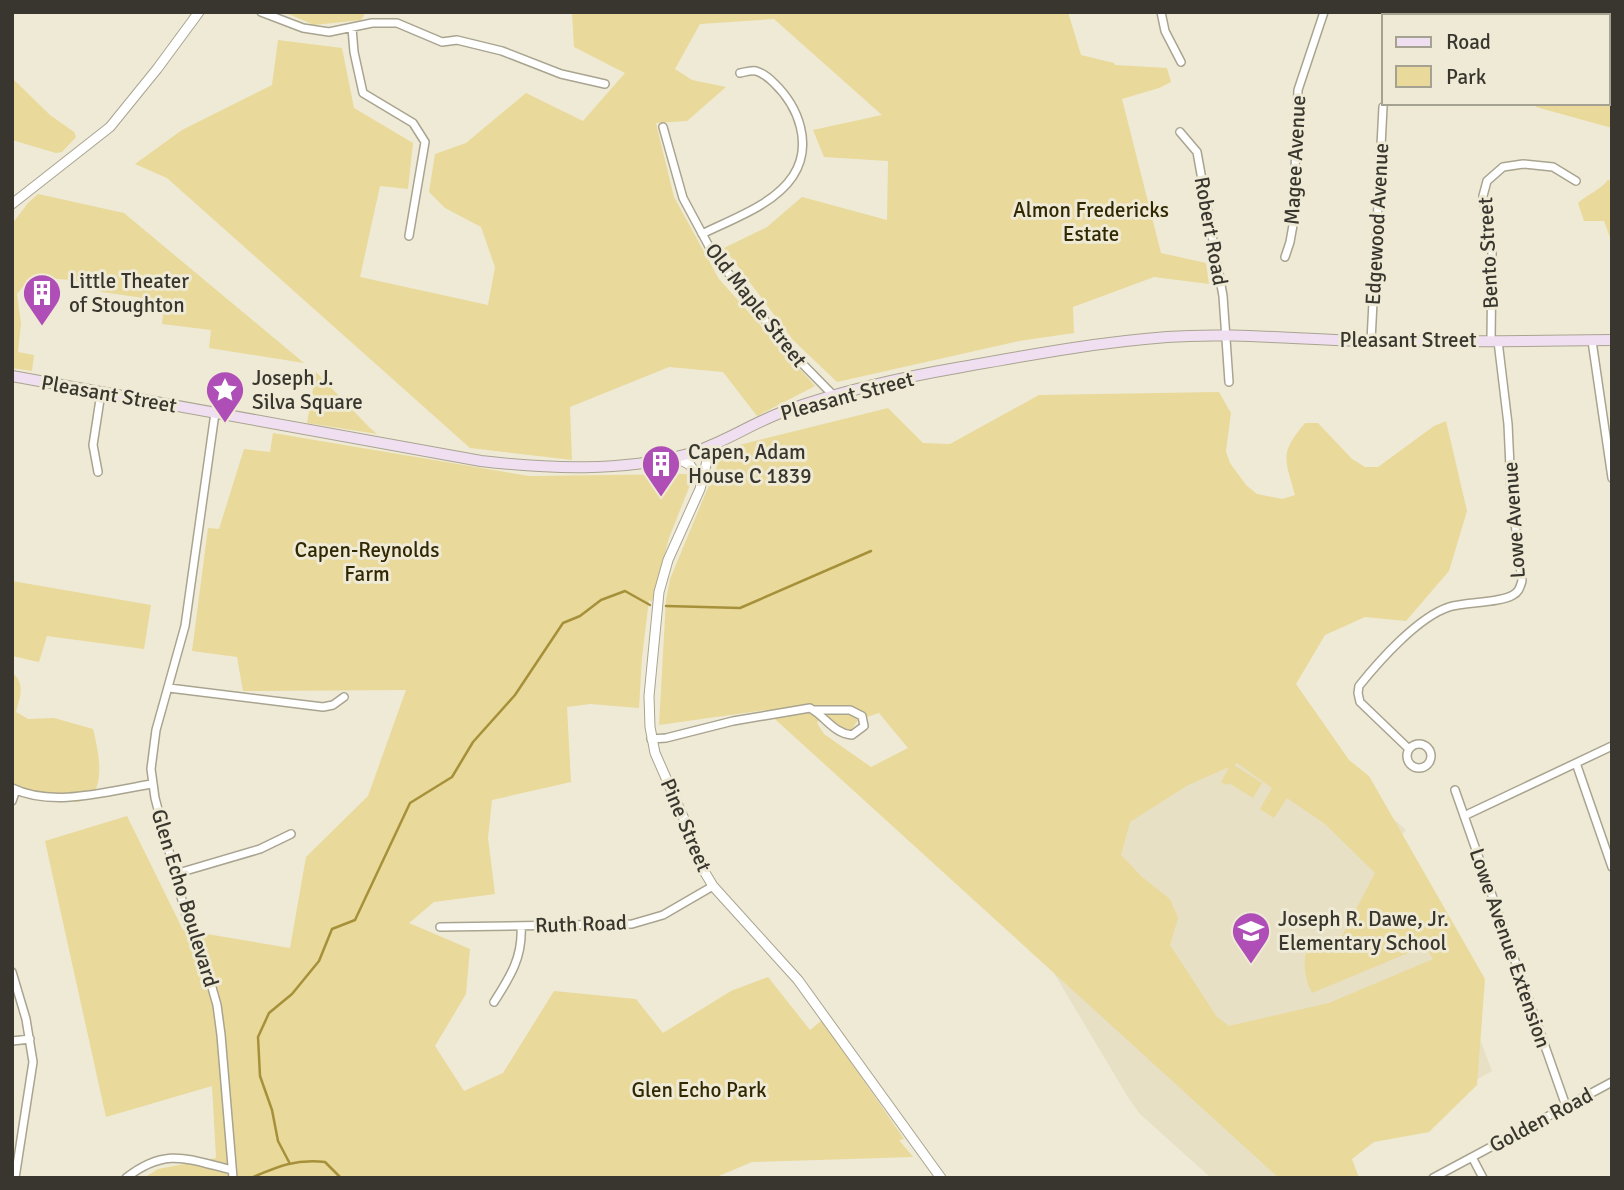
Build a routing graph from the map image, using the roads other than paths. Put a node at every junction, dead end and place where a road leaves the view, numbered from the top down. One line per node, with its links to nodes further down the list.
1 (199, 12): 13 (street)
2 (261, 12): 5 (street)
3 (1160, 12): 6 (street)
4 (1324, 12): 16 (street, Magee Avenue)
5 (352, 28): 8 (street); 15 (street)
6 (1181, 62)
7 (740, 72): 14 (street)
8 (605, 84)
9 (1383, 107): 18 (street, Edgewood Avenue)
10 (663, 127): 14 (street, Old Maple Street)
11 (1180, 132): 17 (street, Robert Road)
12 (1576, 181): 19 (street, Bento Street)
13 (12, 204)
14 (702, 234): 25 (street, Old Maple Street)
15 (409, 236)
16 (1285, 257)
17 (1225, 336): 18 (main road, Pleasant Street); 23 (street, Robert Road); 25 (main road, Pleasant Street)
18 (1371, 341): 19 (main road, Pleasant Street)
19 (1494, 341): 20 (main road, Pleasant Street); 37 (street, Lowe Avenue)
20 (1592, 341): 21 (main road, Pleasant Street); 30 (street)
21 (1612, 341)
22 (12, 376): 24 (main road, Pleasant Street)
23 (1229, 383)
24 (101, 393): 26 (main road, Pleasant Street); 29 (street)
25 (834, 396): 27 (main road, Pleasant Street)
26 (215, 414): 28 (main road, Pleasant Street); 32 (street, Glen Echo Boulevard)
27 (711, 445): 28 (main road, Pleasant Street); 31 (street, Pine Street)
28 (675, 457): 31 (street)
29 (98, 472)
30 (1612, 478)
31 (701, 482): 35 (street, Pine Street)
32 (169, 688): 33 (street); 39 (street, Glen Echo Boulevard)
33 (344, 697)
34 (815, 710): 34 (street); 35 (street)
35 (651, 739): 47 (street, Pine Street)
36 (1612, 746): 38 (street)
37 (1409, 749)
38 (1576, 763): 43 (street); 45 (street)
39 (152, 784): 40 (street); 46 (street, Glen Echo Boulevard)
40 (14, 789): 42 (street)
41 (1455, 790): 43 (street, Lowe Avenue Extension)
42 (12, 801)
43 (1464, 816): 55 (street, Lowe Avenue Extension)
44 (291, 834): 46 (street)
45 (1612, 867)
46 (175, 874): 57 (street, Glen Echo Boulevard)
47 (713, 886): 48 (street, Ruth Road); 60 (street, Pine Street)
48 (521, 926): 49 (street, Ruth Road); 51 (street)
49 (439, 927)
50 (12, 972): 52 (street)
51 (494, 1002)
52 (30, 1039): 53 (street); 58 (street)
53 (12, 1041)
54 (1612, 1082): 55 (street, Golden Road)
55 (1566, 1106): 56 (street, Golden Road)
56 (1472, 1157): 61 (street, Golden Road); 62 (street)
57 (232, 1174): 59 (street)
58 (15, 1178)
59 (126, 1178)
60 (941, 1178)
61 (1433, 1178)
62 (1483, 1178)

